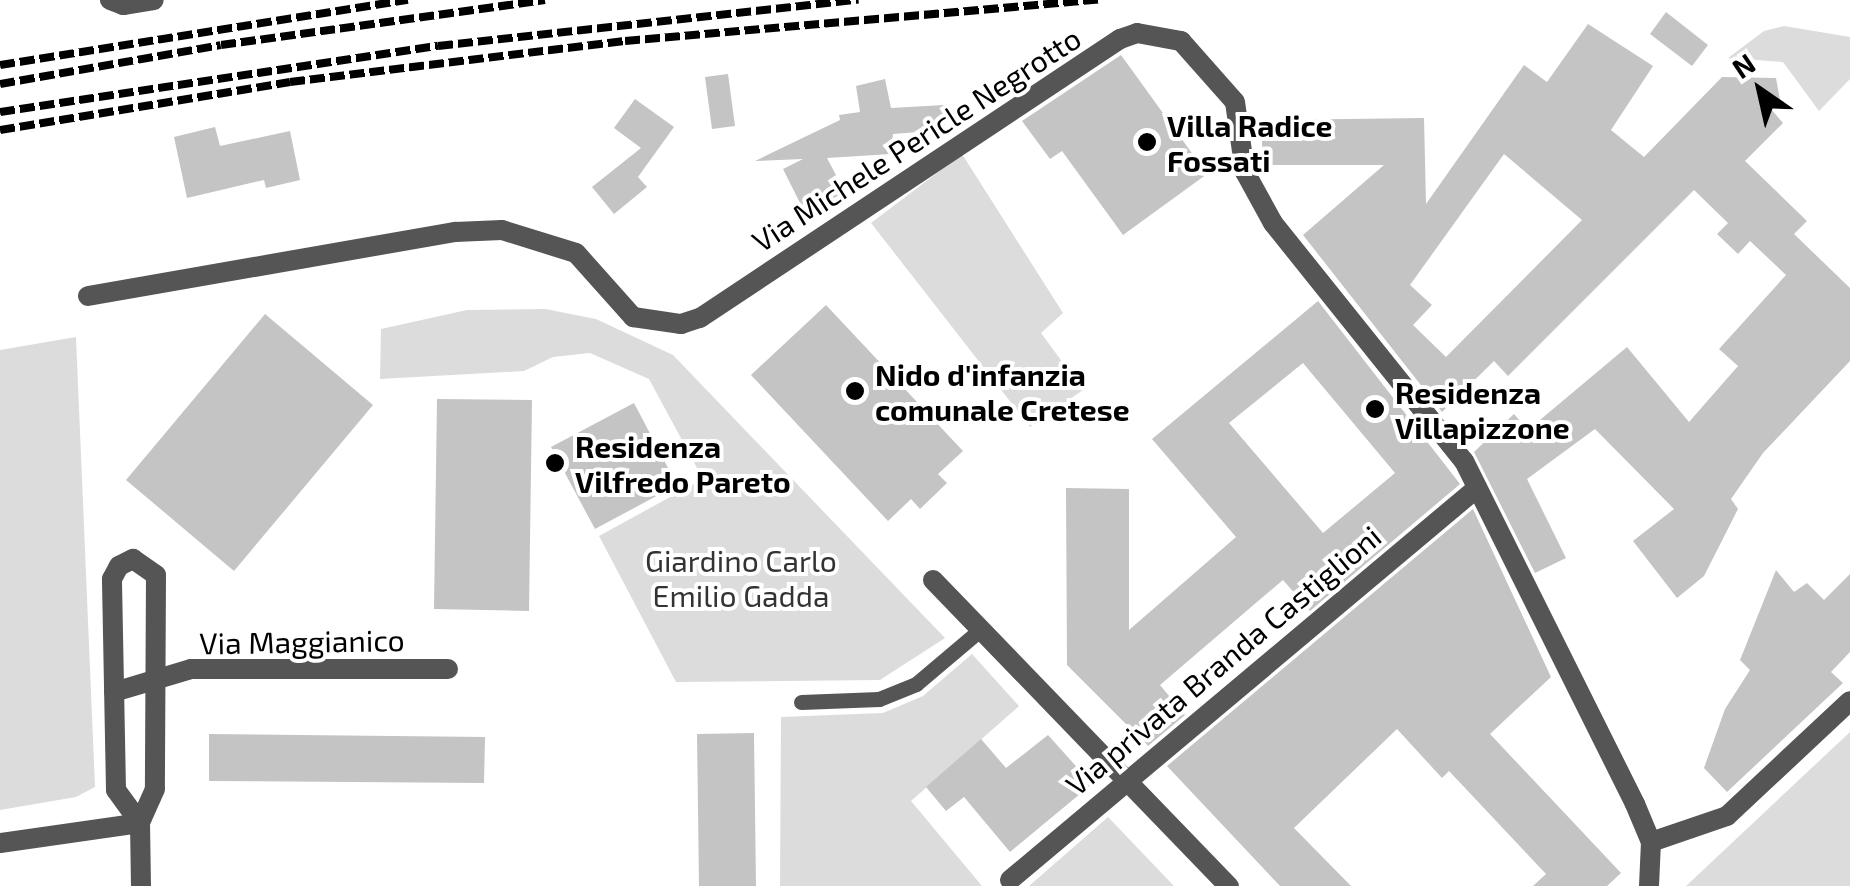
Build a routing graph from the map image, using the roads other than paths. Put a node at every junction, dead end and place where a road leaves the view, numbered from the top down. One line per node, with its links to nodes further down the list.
1 (110, 0): 2 (street)
2 (154, 0)
3 (88, 296): 4 (street, Via Michele Pericle Negrotto)
4 (1477, 488): 12 (street, Via privata Branda Castiglioni); 14 (street, Via Michele Pericle Negrotto)
5 (932, 580): 6 (street)
6 (980, 630): 11 (lane); 12 (street)
7 (448, 670): 8 (street, Via Maggianico)
8 (156, 679): 9 (street, Via Maggianico); 9 (street); 13 (street)
9 (114, 692): 13 (street)
10 (1850, 701): 14 (street)
11 (801, 702)
12 (1126, 778): 16 (street, Via privata Branda Castiglioni); 18 (street)
13 (140, 823): 15 (street); 17 (street)
14 (1651, 842): 19 (street)
15 (0, 843)
16 (1010, 880)
17 (141, 886)
18 (1229, 886)
19 (1649, 886)

